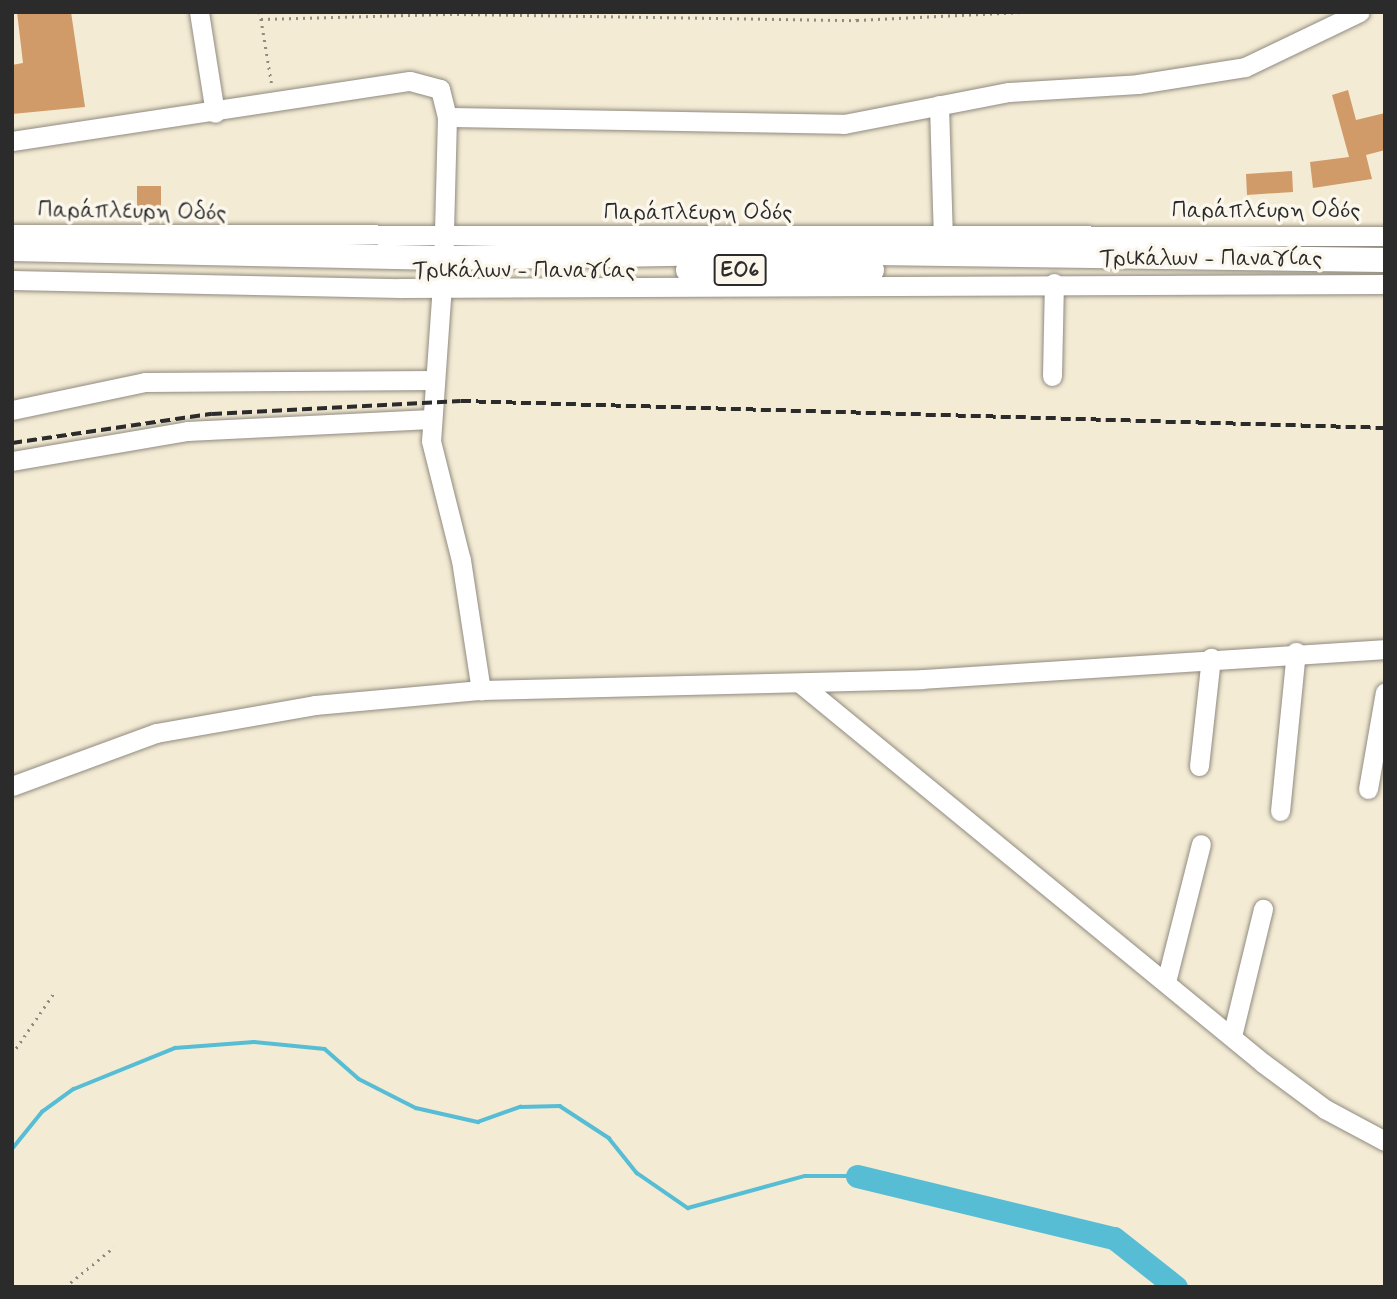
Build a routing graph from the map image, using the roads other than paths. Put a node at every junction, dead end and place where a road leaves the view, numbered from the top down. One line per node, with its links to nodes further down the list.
1 (199, 12): 4 (street)
2 (1360, 12): 3 (street)
3 (939, 105): 5 (street); 9 (street)
4 (215, 113): 5 (street); 6 (street)
5 (447, 117): 12 (street)
6 (12, 141)
7 (12, 234): 12 (street, Παράπλευρη Οδός)
8 (1385, 236): 9 (street, Παράπλευρη Οδός)
9 (943, 238): 12 (street, Παράπλευρη Οδός)
10 (12, 248): 12 (main road, Τρικάλων - Παναγίας / ΕΟ6)
11 (1385, 260): 12 (main road, Τρικάλων - Παναγίας / ΕΟ6)
12 (442, 263): 13 (main road, Τρικάλων - Παναγίας / ΕΟ6); 14 (street, Παράπλευρη Οδός); 15 (street, Παράπλευρη Οδός); 18 (street)
13 (12, 264)
14 (12, 280)
15 (1055, 283): 16 (street, Παράπλευρη Οδός); 17 (street)
16 (1385, 284)
17 (1052, 376)
18 (434, 380): 19 (street); 20 (street)
19 (12, 410)
20 (430, 419): 21 (street); 26 (street)
21 (12, 460)
22 (1385, 649): 23 (street)
23 (1296, 652): 24 (street); 31 (street)
24 (1211, 658): 25 (street); 28 (street)
25 (801, 684): 26 (street); 34 (street)
26 (481, 690): 29 (street)
27 (1385, 692): 30 (street)
28 (1199, 766)
29 (12, 786)
30 (1368, 789)
31 (1280, 811)
32 (1201, 844): 34 (street)
33 (1263, 909): 35 (street)
34 (1167, 978): 35 (street)
35 (1232, 1036): 36 (street)
36 (1385, 1141)

